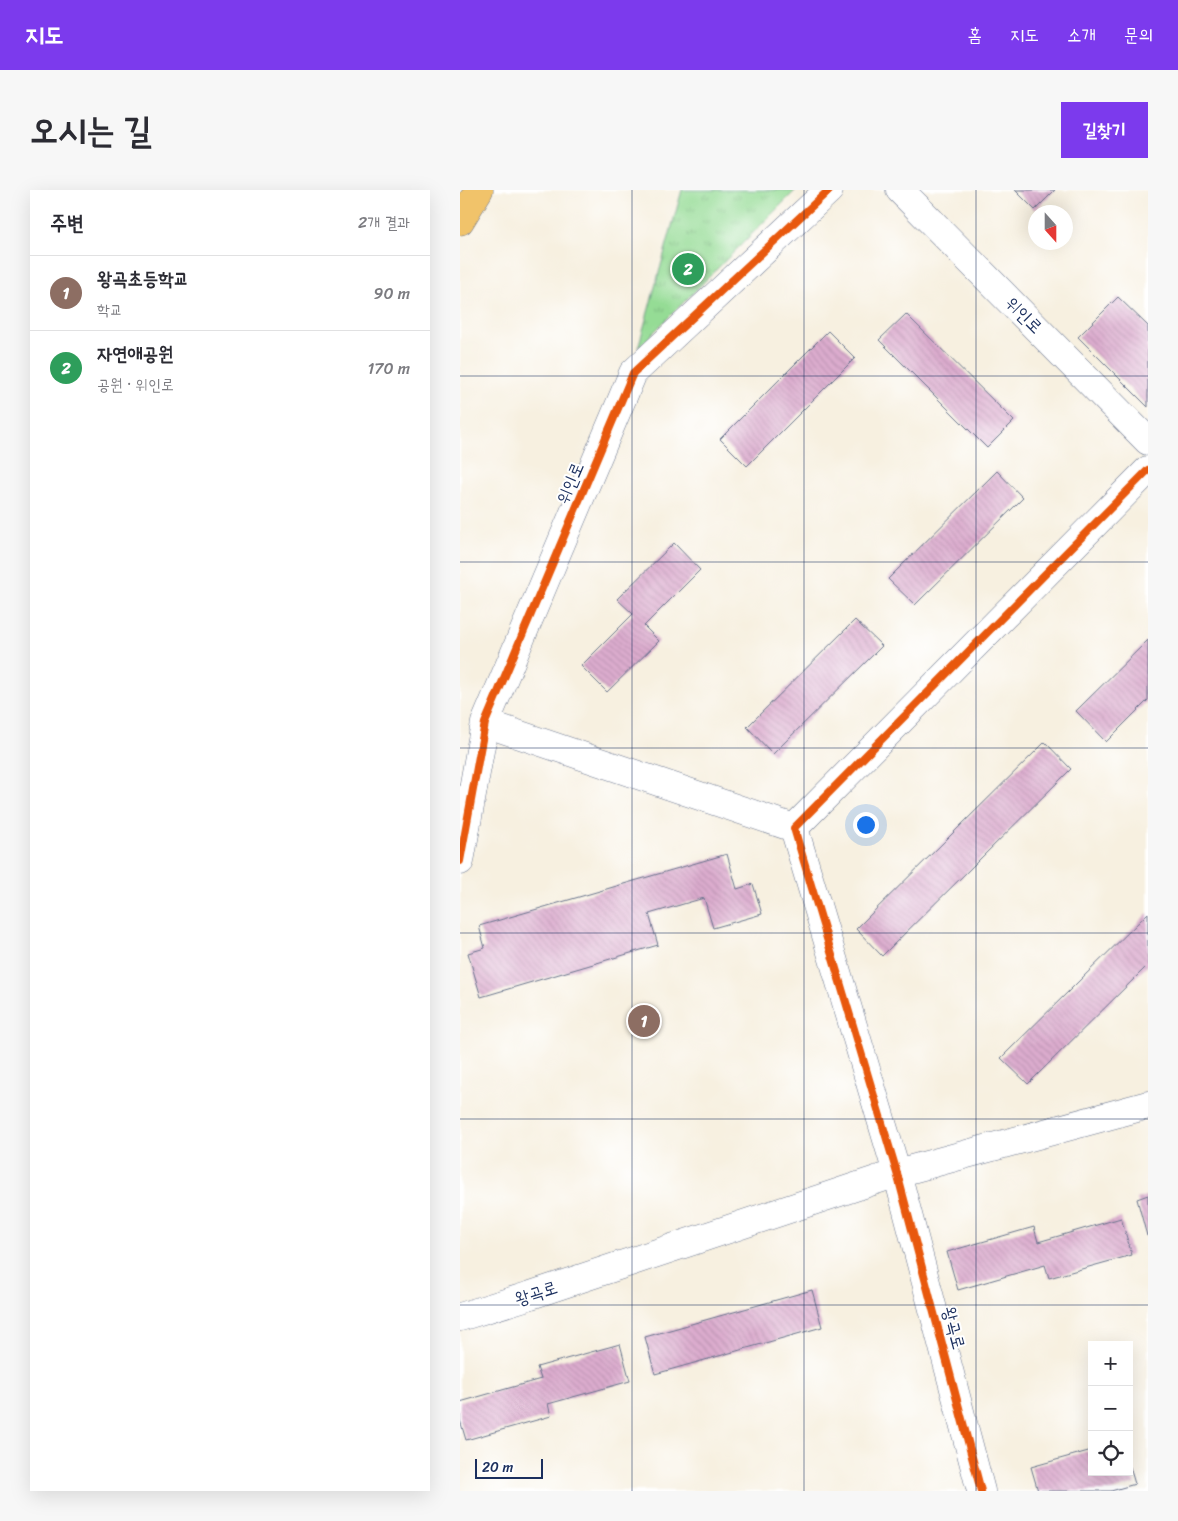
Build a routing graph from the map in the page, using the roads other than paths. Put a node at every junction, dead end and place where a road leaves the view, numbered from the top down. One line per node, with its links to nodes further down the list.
1 (462, 190): 5 (highway)
2 (479, 190): 6 (highway)
3 (829, 190): 9 (street, 위인로)
4 (900, 190): 7 (street, 위인로)
5 (460, 196)
6 (460, 221)
7 (1148, 441)
8 (1148, 470): 10 (street)
9 (485, 723): 10 (street); 11 (street, 위인로)
10 (794, 828): 13 (street)
11 (460, 861)
12 (1148, 1105): 13 (street, 왕곡로)
13 (897, 1173): 14 (street, 왕곡로); 15 (street, 왕곡로)
14 (460, 1317)
15 (981, 1491)

